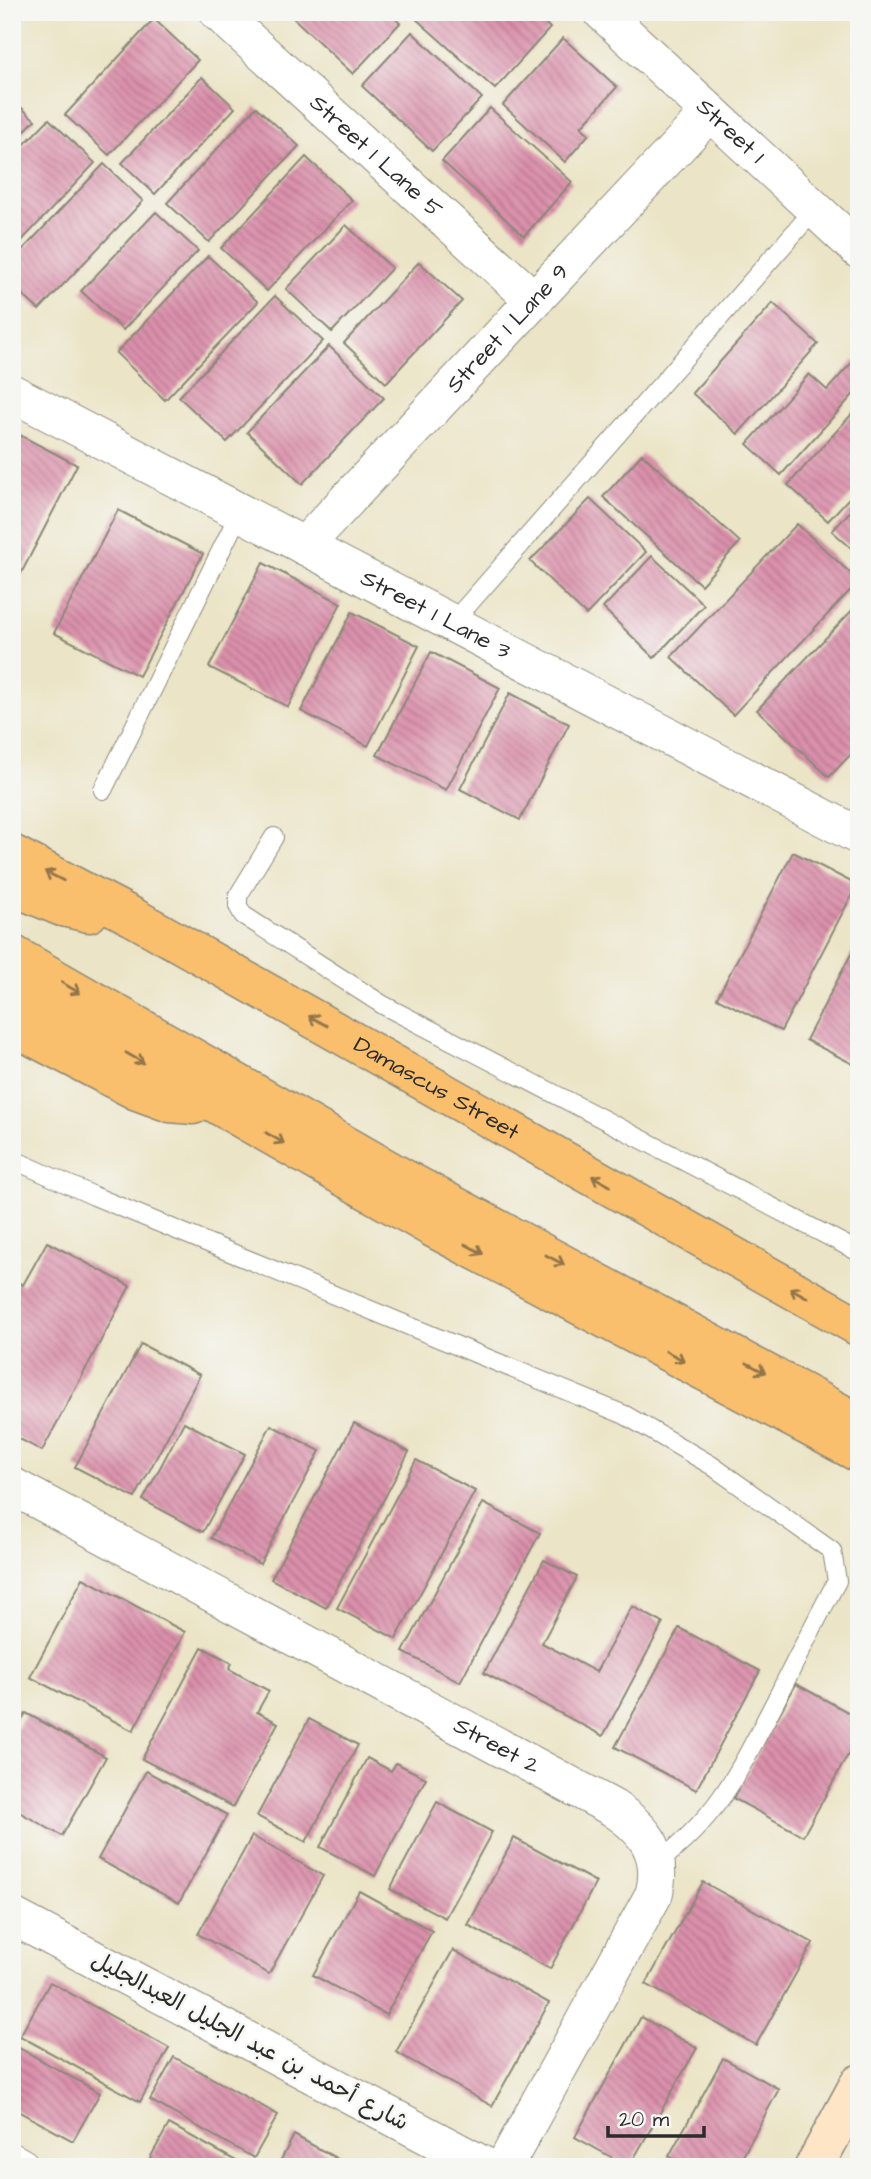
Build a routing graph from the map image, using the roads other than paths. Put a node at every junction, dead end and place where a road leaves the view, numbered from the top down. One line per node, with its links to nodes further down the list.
1 (218, 12): 6 (street, Street 1 Lane 5)
2 (601, 12): 3 (street, Street 1)
3 (710, 113): 4 (street, Street 1); 6 (street, Street 1 Lane 9)
4 (815, 209): 5 (street, Street 1); 10 (lane)
5 (859, 250)
6 (534, 300): 9 (street, Street 1 Lane 9)
7 (12, 393): 8 (street, Street 1 Lane 3)
8 (240, 512): 9 (street, Street 1 Lane 3); 11 (lane)
9 (304, 545): 10 (street, Street 1 Lane 3)
10 (452, 623): 12 (street, Street 1 Lane 3)
11 (103, 790)
12 (859, 836)
13 (274, 837): 22 (lane)
14 (12, 854): 16 (main road, Damascus Street, one-way to 14)
15 (12, 886): 16 (main road)
16 (133, 917): 23 (main road, Damascus Street, one-way to 16)
17 (12, 954): 24 (main road, one-way to 24)
18 (12, 987): 20 (main road, one-way to 20)
19 (12, 1026): 20 (main road)
20 (216, 1104): 25 (main road, one-way to 25)
21 (12, 1158): 29 (lane)
22 (859, 1252)
23 (859, 1327)
24 (859, 1423)
25 (807, 1425): 26 (main road); 27 (main road)
26 (859, 1453)
27 (859, 1465)
28 (12, 1486): 29 (street, Street 2)
29 (657, 1863): 35 (street)
30 (15, 1924): 34 (street, شارع أحمد بن عبد الجليل العبدالجليل)
31 (859, 2084): 36 (main road)
32 (12, 2162): 33 (street)
33 (21, 2167)
34 (487, 2167)
35 (504, 2167)
36 (814, 2167)

